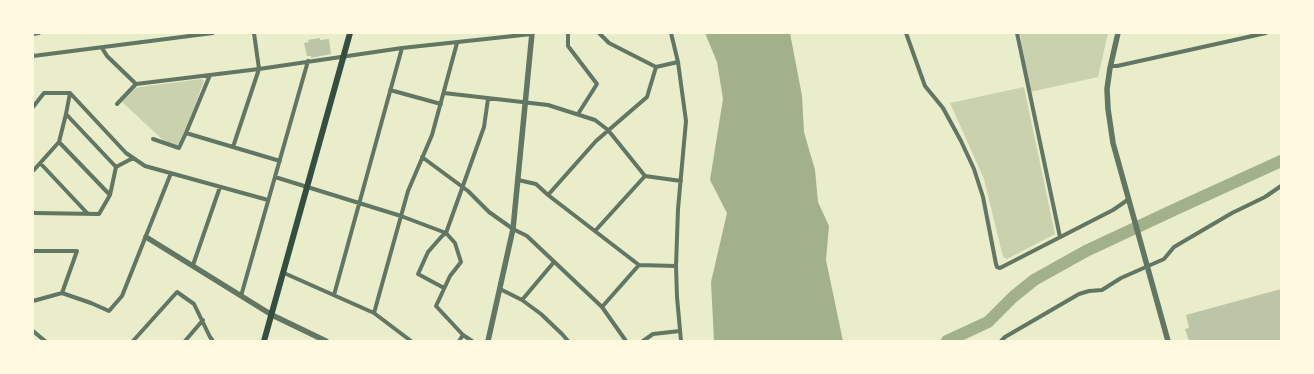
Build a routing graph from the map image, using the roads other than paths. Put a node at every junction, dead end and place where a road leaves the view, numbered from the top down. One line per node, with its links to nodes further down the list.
1 (39, 33): 12 (street)
2 (213, 33): 15 (street)
3 (254, 33): 22 (street)
4 (350, 33): 17 (main road)
5 (568, 33): 35 (street)
6 (599, 33): 23 (street)
7 (671, 33): 20 (street)
8 (906, 33): 68 (street)
9 (1017, 33): 68 (street)
10 (1118, 33): 21 (street)
11 (1266, 33): 21 (street)
12 (33, 34)
13 (532, 34): 14 (street); 30 (street)
14 (457, 43): 16 (street); 28 (street)
15 (102, 48): 18 (street); 25 (street)
16 (402, 48): 17 (street); 26 (street)
17 (345, 55): 19 (street); 54 (main road)
18 (33, 56)
19 (308, 61): 22 (street); 43 (street)
20 (678, 62): 23 (street); 51 (street)
21 (1110, 66): 58 (street)
22 (259, 68): 24 (street); 40 (street)
23 (656, 68): 36 (street)
24 (210, 75): 25 (street); 37 (street)
25 (136, 84): 31 (street)
26 (390, 90): 32 (street); 60 (street)
27 (70, 93): 33 (street); 34 (street); 42 (street)
28 (444, 94): 29 (street); 32 (street)
29 (488, 99): 30 (street); 55 (street)
30 (525, 103): 35 (street); 50 (street)
31 (117, 104)
32 (441, 104): 41 (street)
33 (33, 107)
34 (66, 114): 39 (street); 45 (street)
35 (578, 114): 36 (street)
36 (608, 130): 48 (street); 57 (street)
37 (186, 133): 38 (street); 40 (street)
38 (153, 139)
39 (59, 142): 44 (street); 56 (street)
40 (233, 147): 43 (street)
41 (422, 157): 55 (street); 63 (street)
42 (133, 158): 45 (street); 47 (street)
43 (280, 160): 49 (street)
44 (40, 164): 46 (street); 62 (street)
45 (116, 167): 56 (street)
46 (33, 171)
47 (171, 173): 53 (street); 67 (street)
48 (645, 176): 51 (street); 65 (street)
49 (275, 177): 54 (street); 59 (street)
50 (518, 180): 57 (street); 64 (street)
51 (681, 181): 73 (street)
52 (1281, 186): 74 (street)
53 (220, 187): 59 (street); 71 (street)
54 (308, 187): 60 (street); 75 (main road)
55 (463, 188): 64 (street); 66 (street)
56 (110, 195): 62 (street)
57 (548, 195): 65 (street)
58 (1129, 198): 68 (street); 74 (street)
59 (268, 200): 80 (street)
60 (359, 203): 63 (street); 79 (street)
61 (33, 213): 62 (street)
62 (88, 214)
63 (401, 216): 66 (street); 84 (street)
64 (513, 229): 70 (street); 77 (street)
65 (596, 231): 72 (street)
66 (446, 233): 76 (street); 76 (street)
67 (146, 236): 71 (street); 78 (street)
68 (1060, 237)
69 (33, 251): 78 (street)
70 (554, 262): 81 (street); 83 (street)
71 (193, 265): 80 (street)
72 (639, 265): 73 (street); 83 (street)
73 (676, 266): 88 (street)
74 (1147, 266): 104 (street); 105 (street)
75 (284, 273): 79 (street); 85 (main road)
76 (444, 288): 89 (street)
77 (500, 289): 81 (street); 100 (street)
78 (62, 293): 82 (street)
79 (334, 295): 84 (street)
80 (241, 296): 85 (street)
81 (522, 300): 90 (street)
82 (33, 301)
83 (602, 307): 101 (street)
84 (374, 313): 97 (street)
85 (272, 315): 95 (main road); 96 (street)
86 (203, 320): 92 (street); 93 (street); 94 (street)
87 (33, 331): 91 (street)
88 (680, 331): 102 (street); 103 (street)
89 (463, 335): 98 (street); 99 (street)
90 (566, 340)
91 (44, 341)
92 (133, 341)
93 (185, 341)
94 (213, 341)
95 (264, 341)
96 (326, 341)
97 (410, 341)
98 (459, 341)
99 (472, 341)
100 (488, 341)
101 (626, 341)
102 (643, 341)
103 (681, 341)
104 (1001, 341)
105 (1168, 341)

